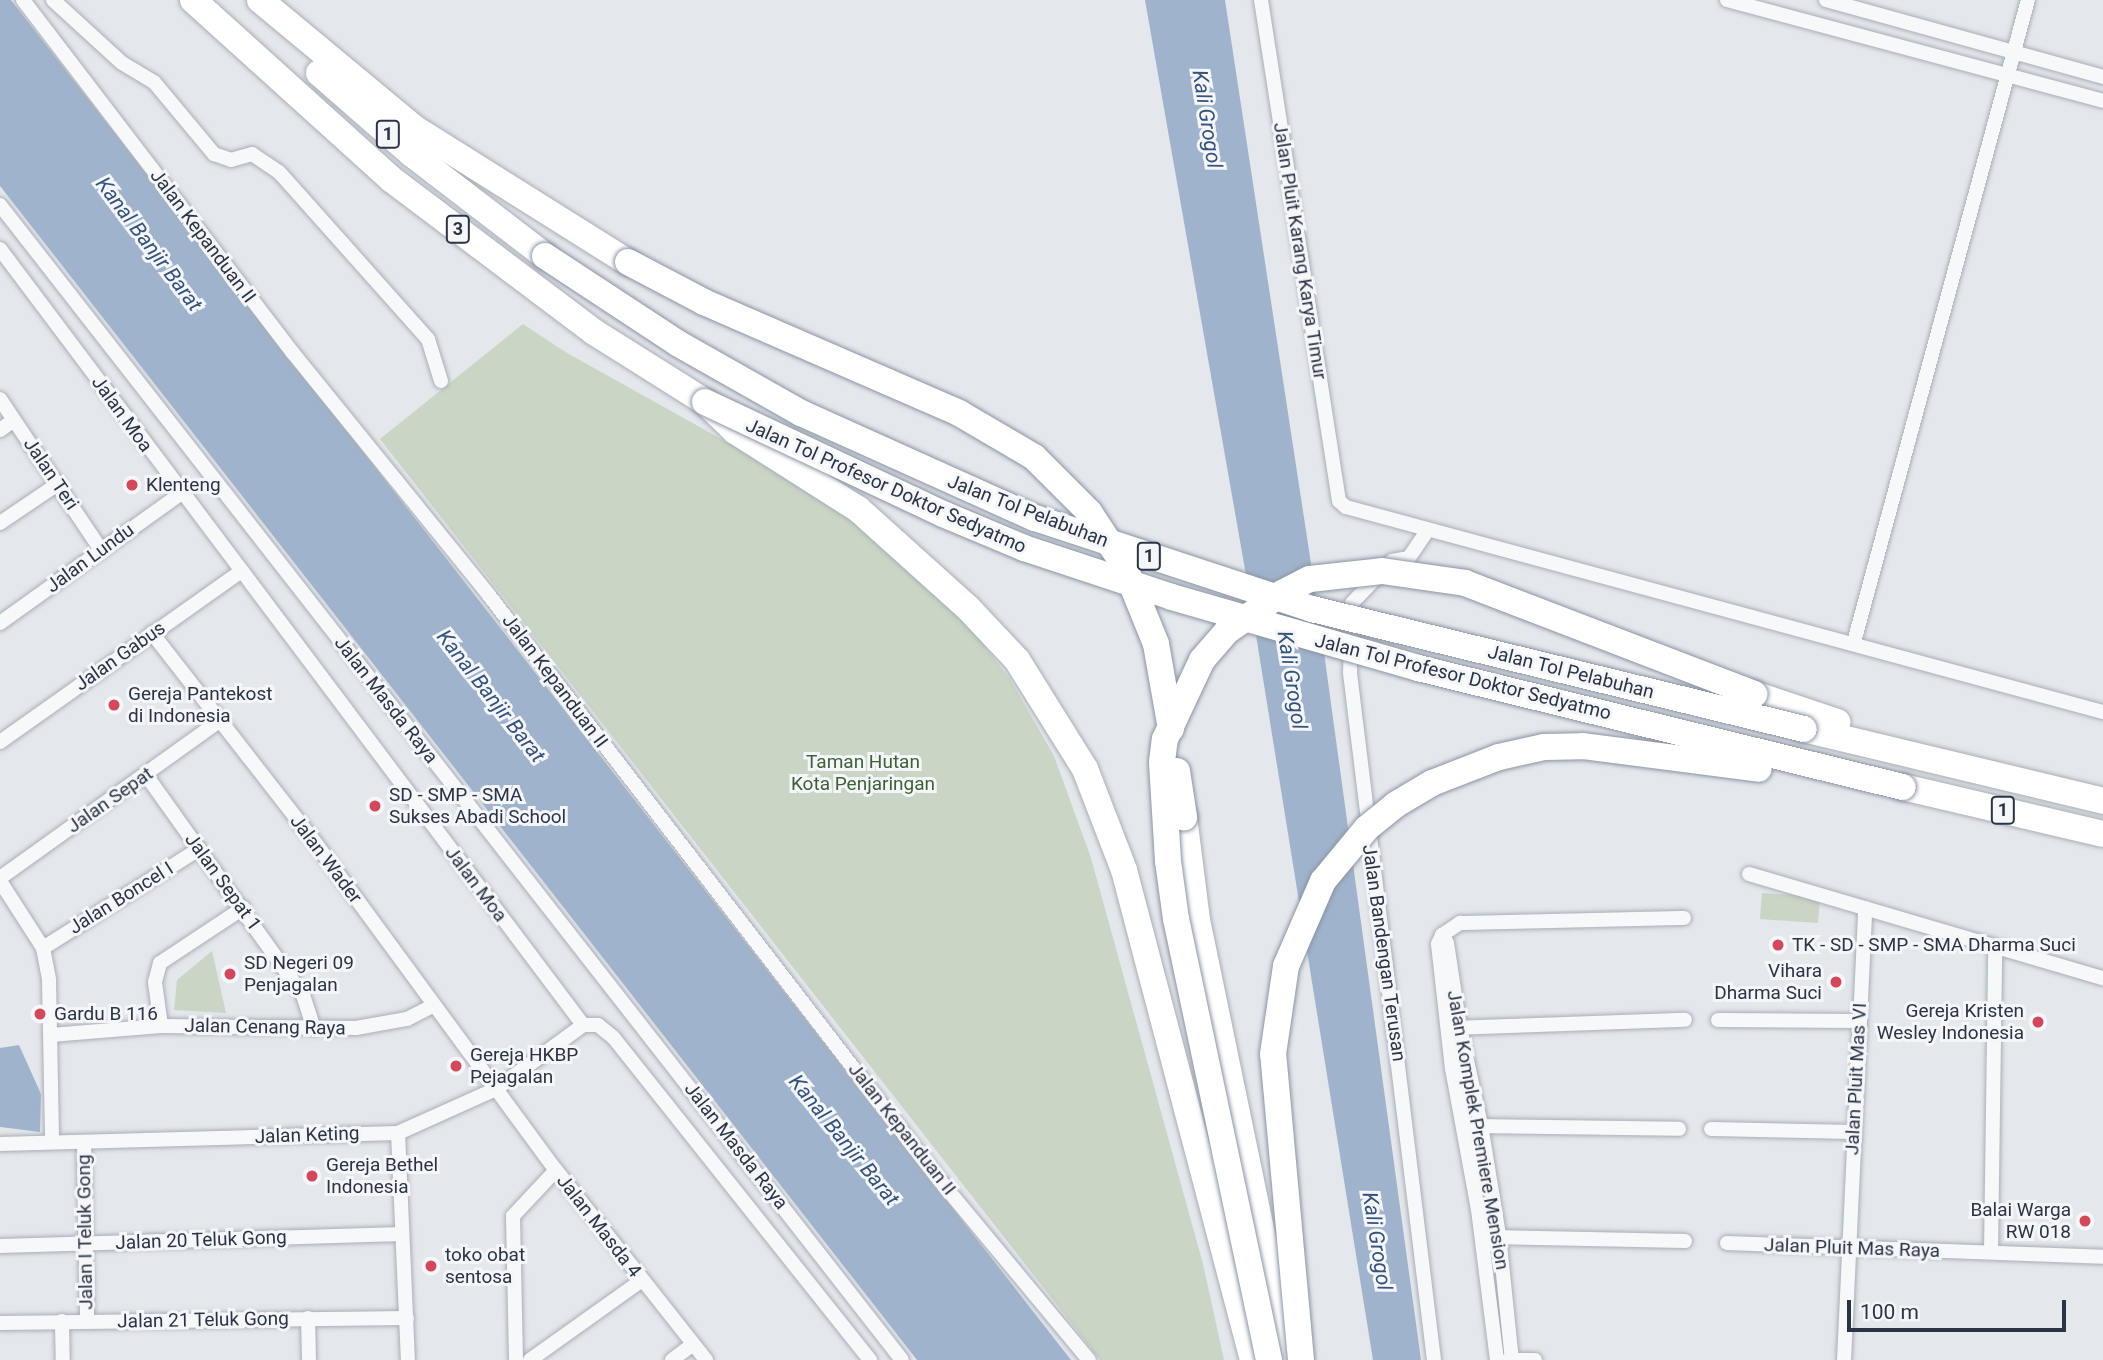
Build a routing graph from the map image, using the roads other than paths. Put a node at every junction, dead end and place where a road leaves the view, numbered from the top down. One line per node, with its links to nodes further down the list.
1 (23, 0): 93 (street, Jalan Kepanduan II)
2 (53, 0): 16 (street)
3 (193, 0): 18 (highway, Jalan Tol Profesor Doktor Sedyatmo / 3)
4 (241, 0): 33 (highway, Jalan Tol Pelabuhan / 1, bridge)
5 (260, 0): 96 (highway, bridge)
6 (1261, 0): 24 (street, Jalan Pluit Karang Karya Timur)
7 (1727, 0): 11 (street)
8 (1826, 0): 10 (street)
9 (2028, 0): 10 (street)
10 (2014, 52): 11 (street); 12 (street)
11 (2007, 74): 13 (street); 29 (street)
12 (2103, 77)
13 (2103, 101)
14 (0, 205): 92 (street, Jalan Masda Raya)
15 (0, 250): 22 (street, Jalan Moa)
16 (441, 381)
17 (0, 399): 19 (street, Jalan Teri)
18 (705, 402): 35 (highway, Jalan Tol Profesor Doktor Sedyatmo / 3, bridge); 94 (highway)
19 (15, 420): 20 (street); 21 (street, Jalan Teri)
20 (0, 430)
21 (59, 483): 23 (street); 25 (street, Jalan Teri)
22 (180, 494): 25 (street, Jalan Lundu); 26 (street, Jalan Moa)
23 (0, 523)
24 (1423, 536): 29 (street); 98 (street, Jalan Bandengan Terusan)
25 (101, 550): 27 (street, Jalan Lundu)
26 (240, 572): 28 (street, Jalan Gabus); 51 (street, Jalan Moa)
27 (0, 623)
28 (152, 633): 31 (street, Jalan Wader); 32 (street, Jalan Gabus)
29 (1854, 642): 30 (street)
30 (2103, 712)
31 (219, 721): 34 (street, Jalan Sepat); 47 (street, Jalan Wader)
32 (0, 741)
33 (1961, 765): 36 (highway, Jalan Tol Pelabuhan / 1); 95 (highway, bridge)
34 (146, 775): 38 (street, Jalan Sepat 1); 40 (street, Jalan Sepat)
35 (1903, 787): 37 (highway, 1); 97 (highway, bridge)
36 (2103, 802)
37 (2103, 834)
38 (199, 849): 41 (street, Jalan Sepat 1); 44 (street, Jalan Boncel I)
39 (1749, 874): 42 (street)
40 (0, 880): 44 (street)
41 (243, 908): 52 (street); 53 (street, Jalan Sepat 1)
42 (1865, 908): 45 (street); 50 (street, Jalan Pluit Mas VI)
43 (1684, 918): 54 (street, Jalan Komplek Premiere Mension)
44 (43, 948): 55 (street)
45 (1995, 950): 46 (street); 75 (street)
46 (2103, 978)
47 (433, 1006): 53 (street, Jalan Cenang Raya); 56 (street, Jalan Wader)
48 (1685, 1020): 54 (street)
49 (1718, 1020): 50 (street)
50 (1859, 1021): 62 (street, Jalan Pluit Mas VI)
51 (583, 1025): 56 (street, Jalan Keting); 91 (street)
52 (161, 1026): 53 (street, Jalan Cenang Raya); 55 (street, Jalan Cenang Raya)
53 (314, 1028)
54 (1454, 1028): 57 (street, Jalan Komplek Premiere Mension); 58 (street, Jalan Komplek Premiere Mension)
55 (51, 1035): 63 (street)
56 (496, 1089): 61 (street, Jalan Keting); 66 (street, Jalan Masda 4)
57 (1482, 1125): 58 (street); 59 (street); 68 (street, Jalan Komplek Premiere Mension)
58 (1462, 1128): 69 (street, Jalan Komplek Premiere Mension)
59 (1679, 1129)
60 (1710, 1129): 62 (street)
61 (398, 1132): 64 (street, Jalan Keting); 67 (street)
62 (1853, 1132): 74 (street, Jalan Pluit Mas VI)
63 (52, 1142): 64 (street, Jalan Keting); 65 (street, Jalan Keting)
64 (84, 1142): 72 (street, Jalan I Teluk Gong)
65 (0, 1144)
66 (556, 1170): 77 (street, Jalan Masda 4); 87 (street)
67 (402, 1234): 72 (street, Jalan 20 Teluk Gong); 79 (street)
68 (1499, 1235): 69 (street); 70 (street); 100 (street, Jalan Komplek Premiere Mension)
69 (1482, 1238): 99 (street, Jalan Komplek Premiere Mension)
70 (1685, 1241)
71 (1727, 1242): 74 (street, Jalan Pluit Mas Raya)
72 (86, 1243): 73 (street, Jalan 20 Teluk Gong); 81 (street, Jalan I Teluk Gong)
73 (0, 1246)
74 (1847, 1250): 75 (street, Jalan Pluit Mas Raya); 102 (street, Jalan Pluit Mas VI)
75 (1991, 1252): 76 (street, Jalan Pluit Mas Raya)
76 (2103, 1257)
77 (642, 1280): 83 (street, Jalan Masda 4); 88 (street)
78 (308, 1318): 79 (street, Jalan 21 Teluk Gong); 81 (street, Jalan 21 Teluk Gong); 85 (street)
79 (407, 1318): 86 (street)
80 (62, 1321): 81 (street, Jalan 21 Teluk Gong); 82 (street, Jalan 21 Teluk Gong); 84 (street, Jalan I Teluk Gong)
81 (87, 1321)
82 (0, 1323)
83 (692, 1344): 89 (street); 90 (street, Jalan Masda 4)
84 (63, 1360)
85 (309, 1360)
86 (408, 1360)
87 (516, 1360)
88 (530, 1360)
89 (673, 1360)
90 (706, 1360)
91 (870, 1360)
92 (902, 1360)
93 (1089, 1360)
94 (1253, 1360)
95 (1269, 1360)
96 (1288, 1360)
97 (1301, 1360)
98 (1434, 1360)
99 (1497, 1360)
100 (1510, 1360): 101 (street)
101 (1535, 1360)
102 (1844, 1360)

